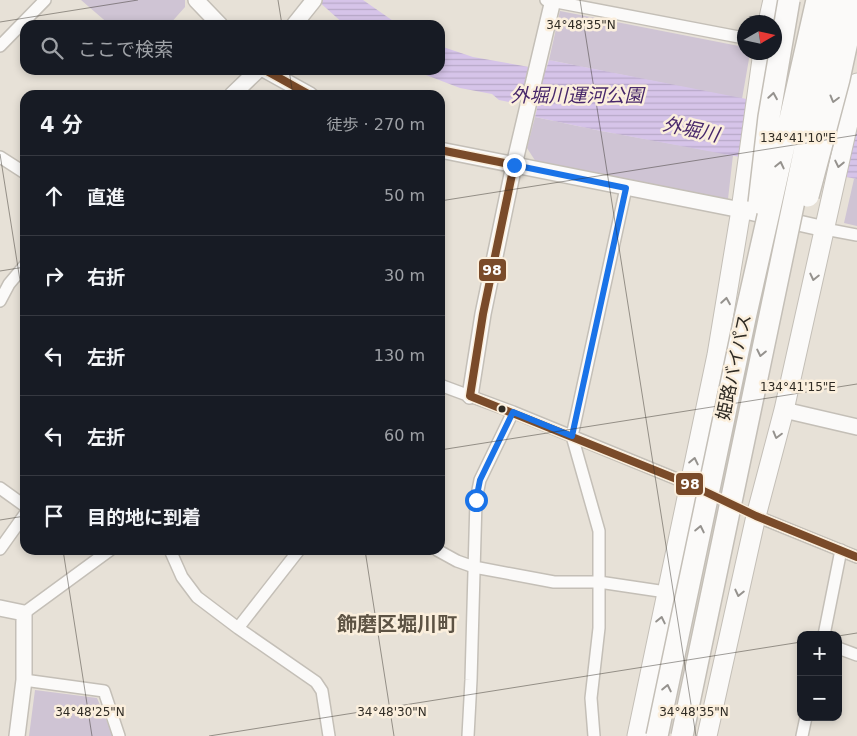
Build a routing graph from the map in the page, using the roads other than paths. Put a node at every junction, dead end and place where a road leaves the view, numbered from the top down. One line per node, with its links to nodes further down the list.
1 (45, 0): 11 (street)
2 (196, 0): 12 (street)
3 (773, 0): 10 (highway)
4 (789, 0): 36 (highway, one-way to 4, bridge)
5 (817, 0): 36 (highway, 姫路バイパス, one-way to 5, bridge)
6 (836, 0): 33 (highway, 姫路バイパス, bridge)
7 (856, 0): 33 (highway, one-way to 33, bridge)
8 (313, 1): 13 (street)
9 (551, 1): 15 (street); 27 (street)
10 (770, 15)
11 (25, 20)
12 (215, 20)
13 (298, 20)
14 (20, 26): 16 (street)
15 (737, 37)
16 (0, 46)
17 (782, 46): 19 (street)
18 (762, 60): 30 (highway)
19 (857, 63)
20 (253, 75): 23 (street)
21 (274, 75): 24 (street)
22 (857, 83): 31 (highway, one-way to 31)
23 (237, 90)
24 (301, 90)
25 (445, 151): 27 (street)
26 (0, 157): 28 (street)
27 (514, 165): 29 (street); 38 (street)
28 (20, 170)
29 (626, 188): 30 (street); 42 (street)
30 (741, 210): 31 (street); 43 (highway, one-way to 30)
31 (825, 229): 32 (street); 39 (highway, one-way to 39)
32 (857, 235)
33 (786, 237): 73 (highway, 姫路バイパス, one-way to 73, bridge)
34 (20, 271): 35 (street)
35 (0, 301)
36 (745, 318): 72 (highway, 姫路バイパス, one-way to 36, bridge)
37 (445, 387): 38 (street)
38 (470, 396): 40 (street)
39 (784, 410): 41 (street); 46 (highway, one-way to 46)
40 (513, 412): 42 (street); 55 (street)
41 (857, 426)
42 (572, 436): 43 (street); 56 (street)
43 (688, 484): 57 (highway)
44 (0, 488): 45 (street)
45 (20, 502)
46 (756, 516): 49 (street); 74 (highway, one-way to 74)
47 (20, 521): 48 (street)
48 (0, 548)
49 (840, 550): 54 (street); 61 (street)
50 (445, 554): 55 (street)
51 (103, 555): 59 (street)
52 (172, 555): 60 (street)
53 (295, 555): 60 (street)
54 (857, 557)
55 (474, 567): 56 (street); 69 (street)
56 (599, 582): 57 (street); 70 (street)
57 (666, 592): 71 (highway, one-way to 57)
58 (0, 608): 59 (street)
59 (24, 613): 64 (street)
60 (238, 628): 68 (street)
61 (825, 631)
62 (842, 649): 63 (street)
63 (857, 655)
64 (24, 680): 66 (street); 67 (street)
65 (805, 721): 75 (street)
66 (17, 736)
67 (119, 736)
68 (330, 736)
69 (468, 736)
70 (594, 736)
71 (637, 736)
72 (657, 736)
73 (682, 736)
74 (707, 736)
75 (802, 736)

